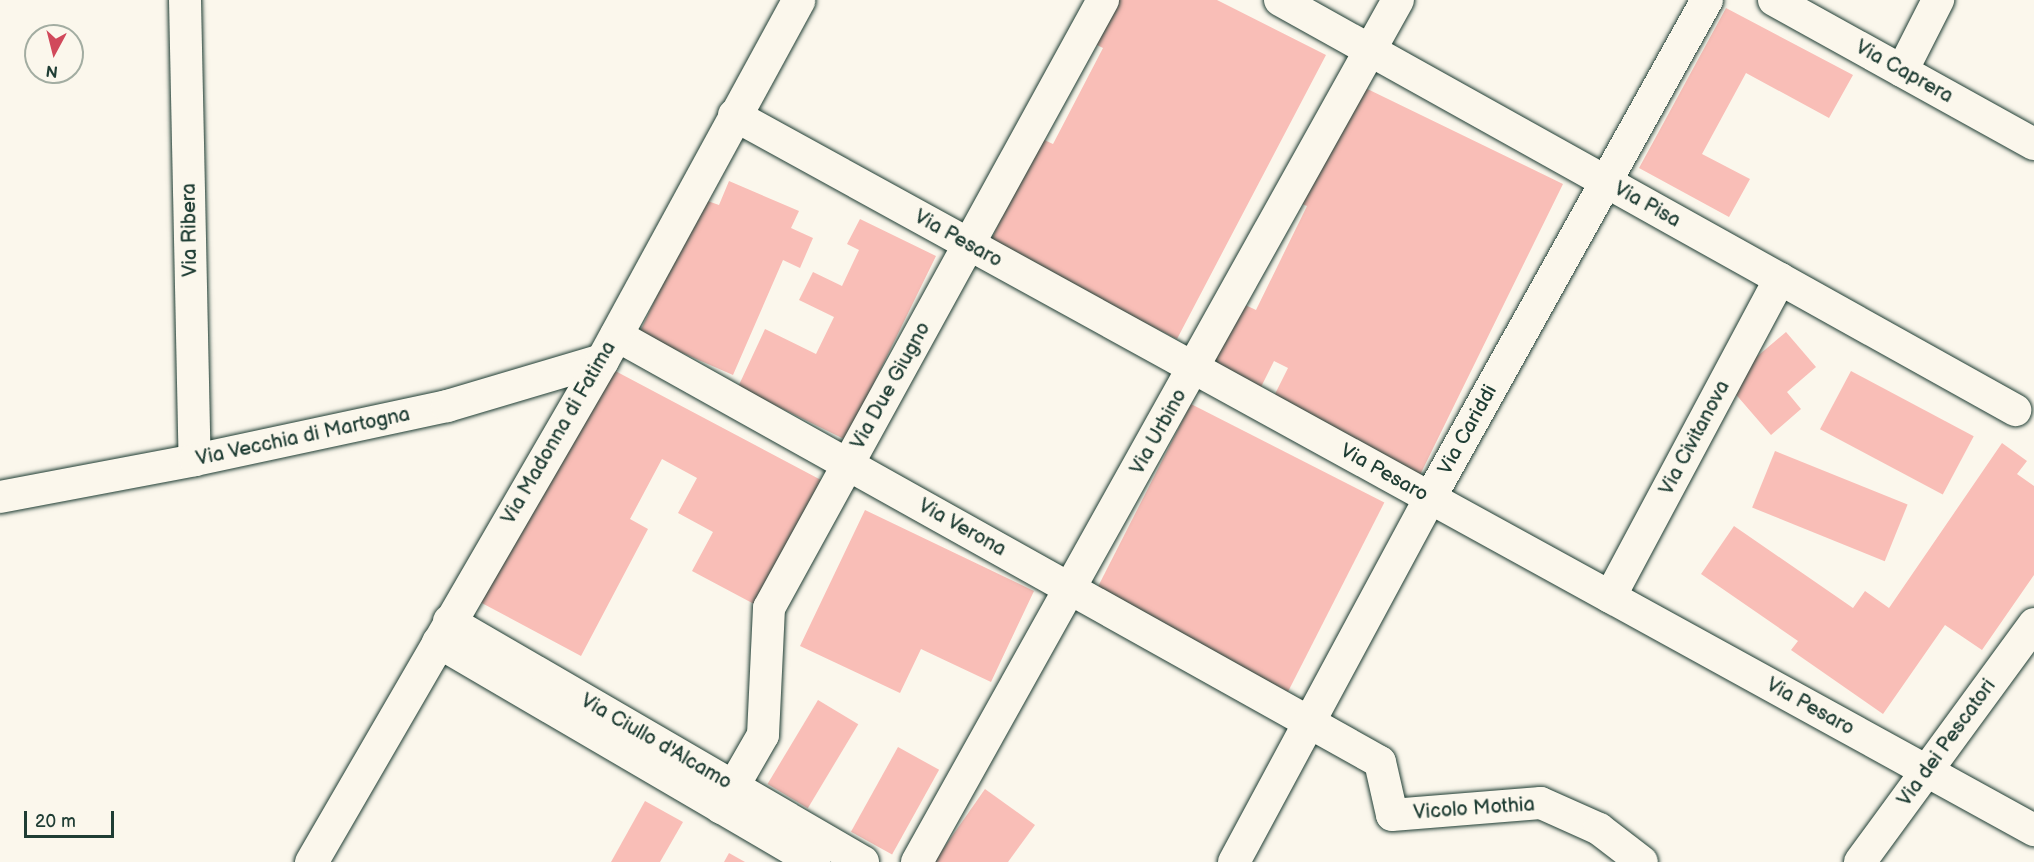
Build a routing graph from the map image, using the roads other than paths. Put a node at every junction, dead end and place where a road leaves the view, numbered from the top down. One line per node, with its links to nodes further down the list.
1 (185, 0): 19 (street, Via Ribera)
2 (798, 0): 11 (street, Via Madonna di Fatima)
3 (1103, 0): 14 (street, Via Due Giugno)
4 (1280, 0): 9 (street, Via Pisa)
5 (1398, 0): 9 (street, Via Urbino)
6 (1707, 0): 13 (street, Via Cariddi)
7 (1774, 0): 10 (street, Via Caprera)
8 (1938, 0): 10 (street)
9 (1370, 50): 13 (street, Via Pisa); 17 (street, Via Urbino)
10 (1902, 70): 12 (street, Via Caprera)
11 (734, 115): 14 (street, Via Pesaro); 16 (street, Via Madonna di Fatima)
12 (2034, 144)
13 (1606, 182): 15 (street, Via Pisa); 22 (street, Via Cariddi)
14 (969, 244): 17 (street, Via Pesaro); 20 (street, Via Due Giugno)
15 (1780, 279): 18 (street, Via Pisa); 24 (street, Via Civitanova)
16 (609, 348): 19 (street, Via Vecchia di Martogna); 20 (street, Via Verona); 26 (street, Via Madonna di Fatima)
17 (1194, 368): 22 (street, Via Pesaro); 23 (street, Via Urbino)
18 (2014, 410)
19 (195, 460): 21 (street, Via Vecchia di Martogna)
20 (849, 464): 23 (street, Via Verona); 29 (street, Via Due Giugno)
21 (0, 497)
22 (1430, 498): 24 (street, Via Pesaro); 27 (street, Via Cariddi)
23 (1072, 589): 27 (street, Via Verona); 34 (street, Via Urbino)
24 (1610, 597): 28 (street, Via Pesaro)
25 (2034, 624): 28 (street, Via dei Pescatori)
26 (443, 631): 29 (street, Via Ciullo d'Alcamo); 31 (street, Via Madonna di Fatima)
27 (1308, 721): 35 (street, Via Cariddi); 36 (street, Vicolo Mothia)
28 (1927, 771): 30 (street, Via Pesaro); 37 (street, Via dei Pescatori)
29 (728, 798): 32 (street, Via Ciullo d'Alcamo); 33 (street, Via Ciullo d'Alcamo)
30 (2034, 830)
31 (311, 862)
32 (814, 862)
33 (863, 862)
34 (917, 862)
35 (1234, 862)
36 (1642, 862)
37 (1860, 862)

